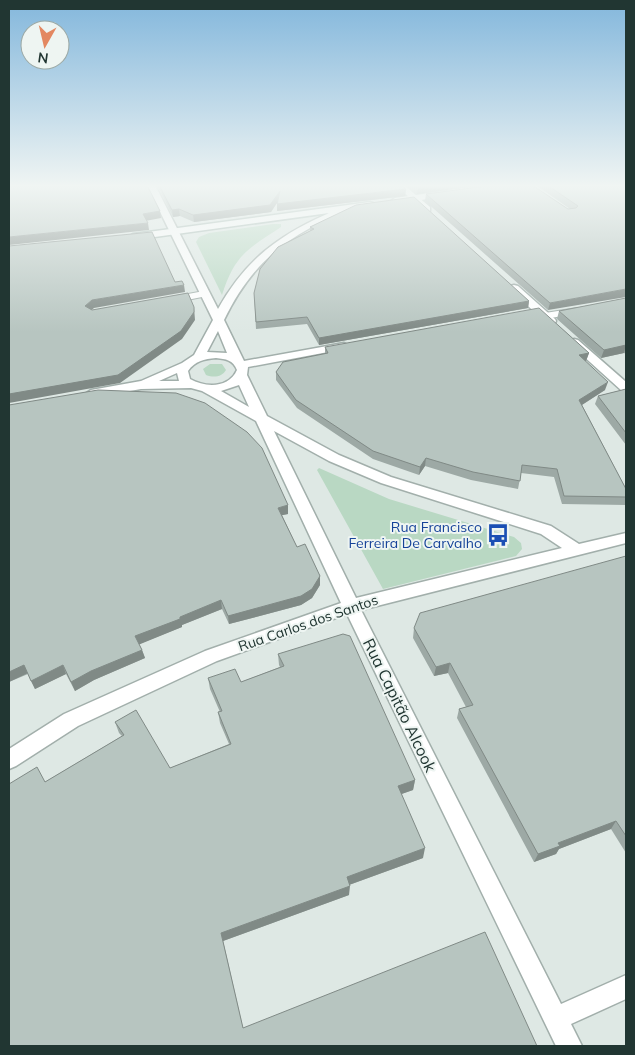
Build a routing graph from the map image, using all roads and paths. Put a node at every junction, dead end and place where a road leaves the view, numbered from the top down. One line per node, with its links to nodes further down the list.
1 (162, 234): 4 (street)
2 (174, 234): 6 (street)
3 (295, 234): 10 (street)
4 (127, 238)
5 (507, 282): 9 (street)
6 (204, 294): 7 (lane); 10 (street)
7 (159, 302)
8 (590, 308): 9 (lane)
9 (538, 313): 17 (street)
10 (219, 320): 12 (street); 14 (street)
11 (357, 344): 14 (street)
12 (199, 357): 13 (street); 14 (street)
13 (184, 366): 15 (street); 16 (street)
14 (240, 367): 18 (street); 20 (street)
15 (141, 385): 16 (street); 19 (street)
16 (190, 385): 18 (street)
17 (626, 388)
18 (207, 389): 20 (street)
19 (75, 397)
20 (264, 422): 22 (street); 23 (street, Rua Capitão Alcook)
21 (626, 538): 22 (street, Rua Carlos dos Santos)
22 (577, 550): 23 (street, Rua Carlos dos Santos)
23 (351, 606): 24 (street, Rua Carlos dos Santos); 26 (street, Rua Capitão Alcook)
24 (9, 760)
25 (626, 987): 26 (street)
26 (556, 1019): 27 (street, Rua Capitão Alcook)
27 (569, 1046)

